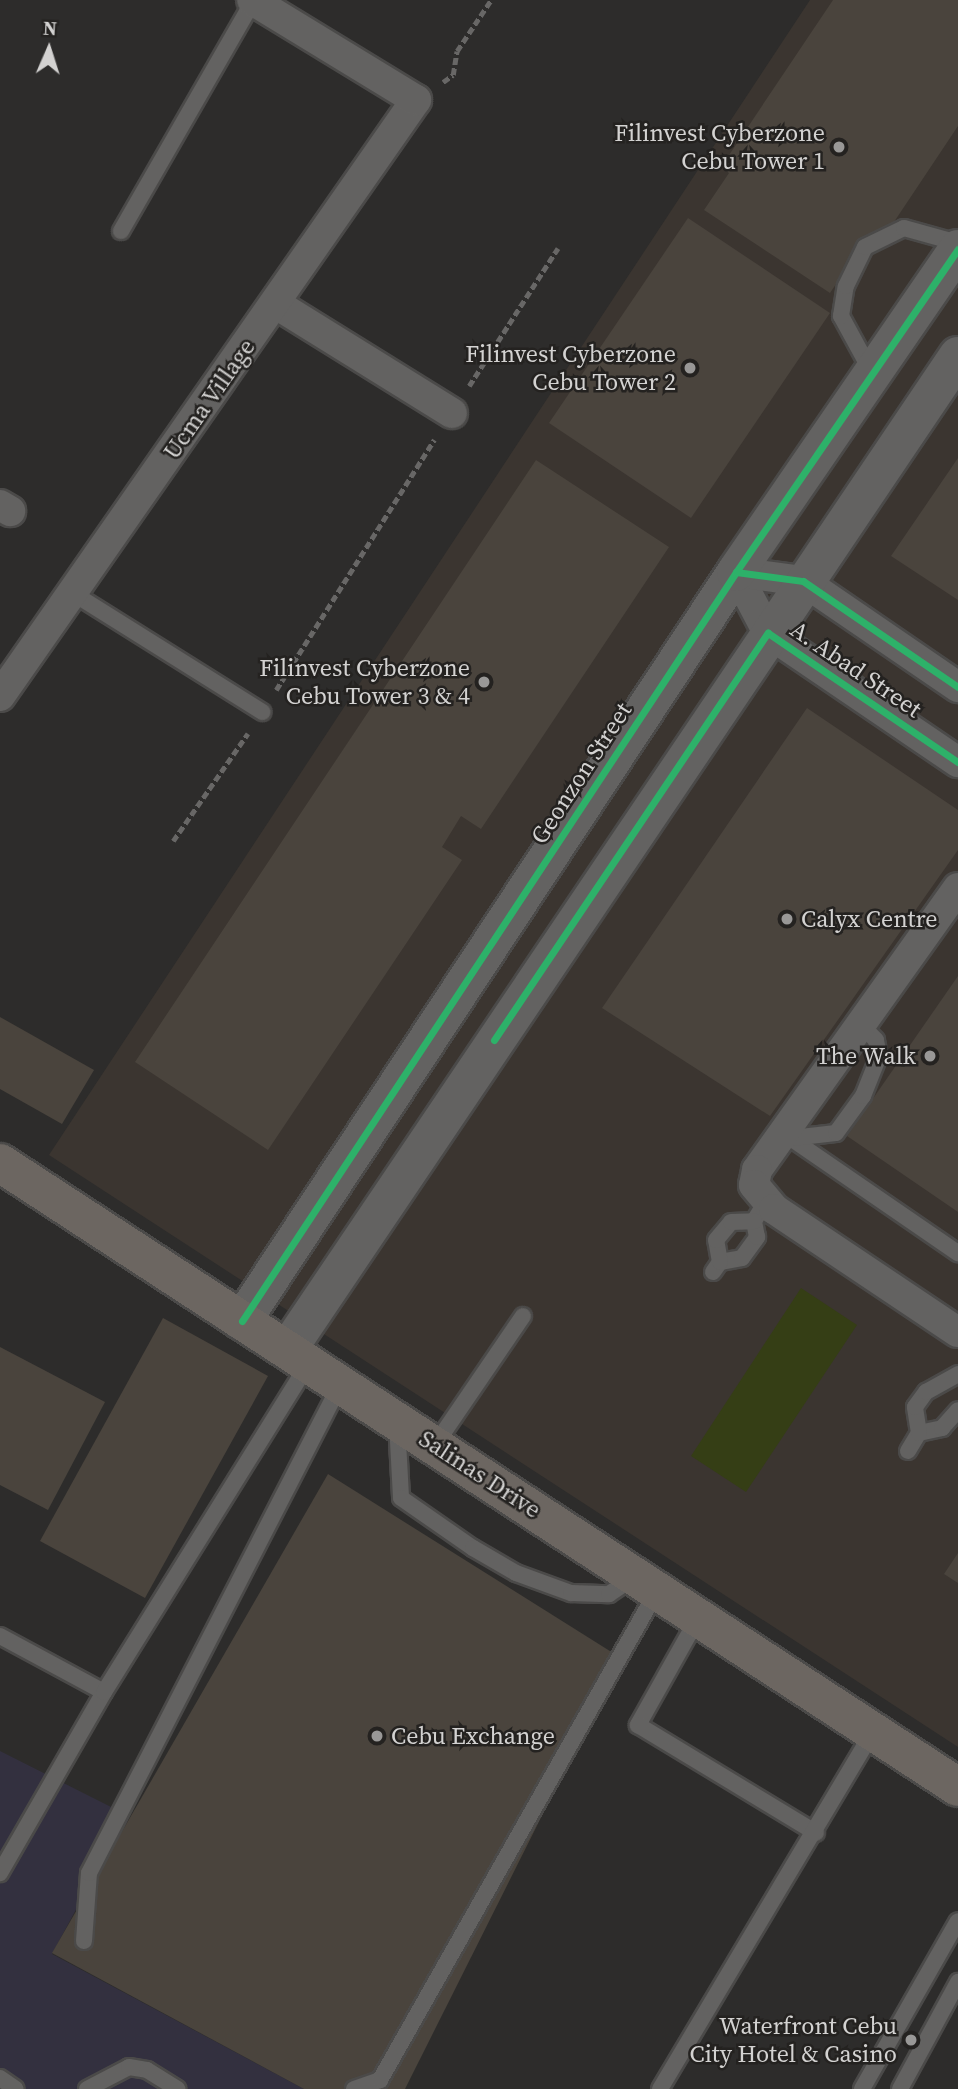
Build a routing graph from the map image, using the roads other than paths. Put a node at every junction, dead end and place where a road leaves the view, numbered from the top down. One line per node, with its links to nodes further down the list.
1 (252, 0): 2 (lane); 5 (street, Ucma Village)
2 (121, 231)
3 (958, 243): 7 (lane)
4 (958, 249): 7 (street, Geonzon Street)
5 (276, 304): 8 (street); 11 (street, Ucma Village)
6 (958, 356): 10 (street)
7 (873, 374): 9 (street, Geonzon Street)
8 (452, 413)
9 (736, 572): 10 (street, A. Abad Street); 12 (street, A. Abad Street); 24 (street, Geonzon Street)
10 (803, 581): 12 (street); 13 (street, A. Abad Street)
11 (71, 592): 14 (street, Ucma Village); 15 (lane)
12 (768, 633): 16 (street, A. Abad Street); 26 (street)
13 (958, 687)
14 (0, 696)
15 (262, 712)
16 (958, 762)
17 (958, 888): 18 (street)
18 (863, 1027): 19 (street); 19 (lane)
19 (789, 1137): 21 (street); 22 (lane)
20 (0, 1163): 24 (main road, Salinas Drive)
21 (760, 1211): 21 (lane); 25 (street)
22 (958, 1252)
23 (523, 1316): 33 (lane)
24 (243, 1321): 26 (main road, Salinas Drive)
25 (958, 1332)
26 (298, 1356): 28 (main road, Salinas Drive); 38 (lane)
27 (956, 1376): 29 (lane); 32 (lane)
28 (340, 1385): 31 (main road, Salinas Drive); 44 (lane)
29 (958, 1404)
30 (958, 1410): 32 (lane)
31 (397, 1421): 33 (main road, Salinas Drive); 35 (lane)
32 (919, 1433): 34 (lane)
33 (435, 1445): 35 (main road, Salinas Drive)
34 (908, 1451)
35 (646, 1584): 36 (main road, Salinas Drive); 50 (lane)
36 (698, 1618): 39 (main road, Salinas Drive); 41 (lane)
37 (0, 1636): 38 (lane)
38 (104, 1692): 42 (lane)
39 (873, 1732): 40 (main road, Salinas Drive); 41 (lane)
40 (958, 1787)
41 (816, 1833): 51 (lane)
42 (0, 1873)
43 (958, 1921): 52 (lane)
44 (83, 1941)
45 (958, 1982): 53 (lane)
46 (0, 2078): 47 (lane)
47 (16, 2089)
48 (86, 2089): 49 (lane)
49 (178, 2089)
50 (354, 2089)
51 (660, 2089)
52 (862, 2089)
53 (900, 2089)

